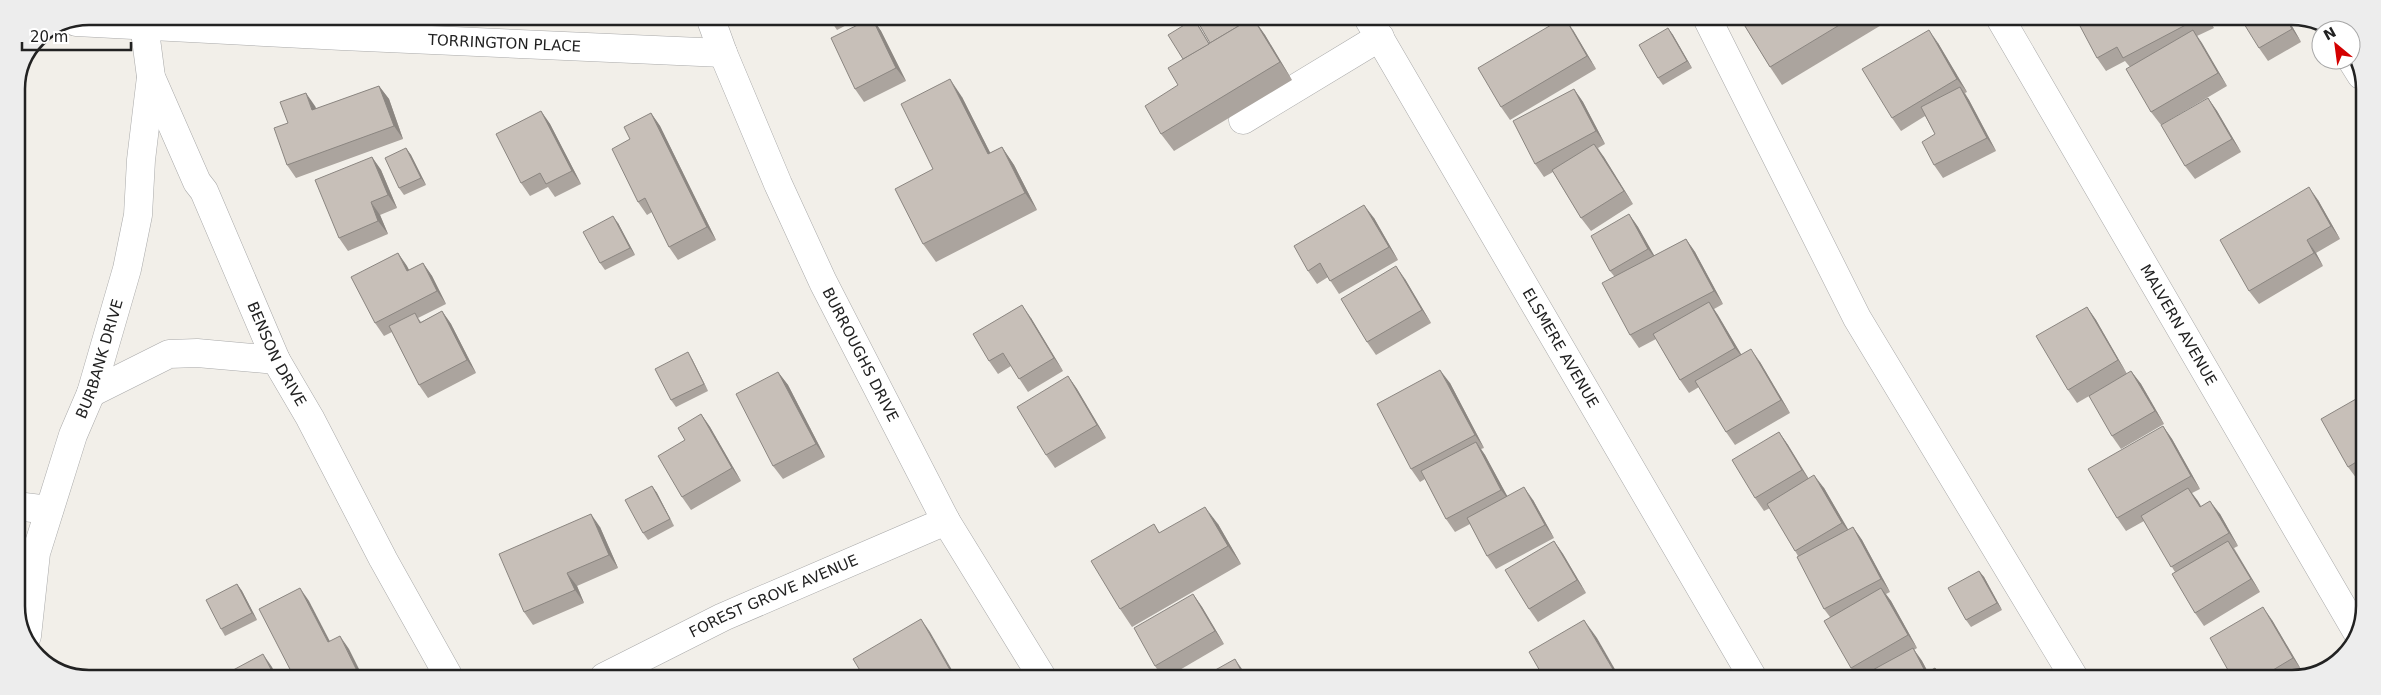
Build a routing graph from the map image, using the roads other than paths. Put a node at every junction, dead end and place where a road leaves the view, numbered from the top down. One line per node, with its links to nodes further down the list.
1 (144, 25): 8 (street, BENSON DRIVE)
2 (216, 25): 7 (street, TORRINGTON PLACE)
3 (713, 25): 7 (street, BURROUGHS DRIVE)
4 (1711, 25): 21 (street)
5 (2004, 25): 16 (street, MALVERN AVENUE)
6 (1374, 27): 9 (street); 20 (street, ELSMERE AVENUE)
7 (723, 53): 14 (street, BURROUGHS DRIVE)
8 (151, 77): 10 (street, BENSON DRIVE); 11 (street, BURBANK DRIVE)
9 (1243, 120)
10 (276, 360): 11 (street); 17 (street, BENSON DRIVE)
11 (91, 393): 13 (street, BURBANK DRIVE)
12 (25, 507): 13 (street)
13 (49, 510): 15 (street, BURBANK DRIVE)
14 (946, 521): 18 (street, FOREST GROVE AVENUE); 19 (street, BURROUGHS DRIVE)
15 (28, 625)
16 (2353, 625)
17 (445, 670)
18 (618, 670)
19 (1038, 670)
20 (1748, 670)
21 (2069, 670)

